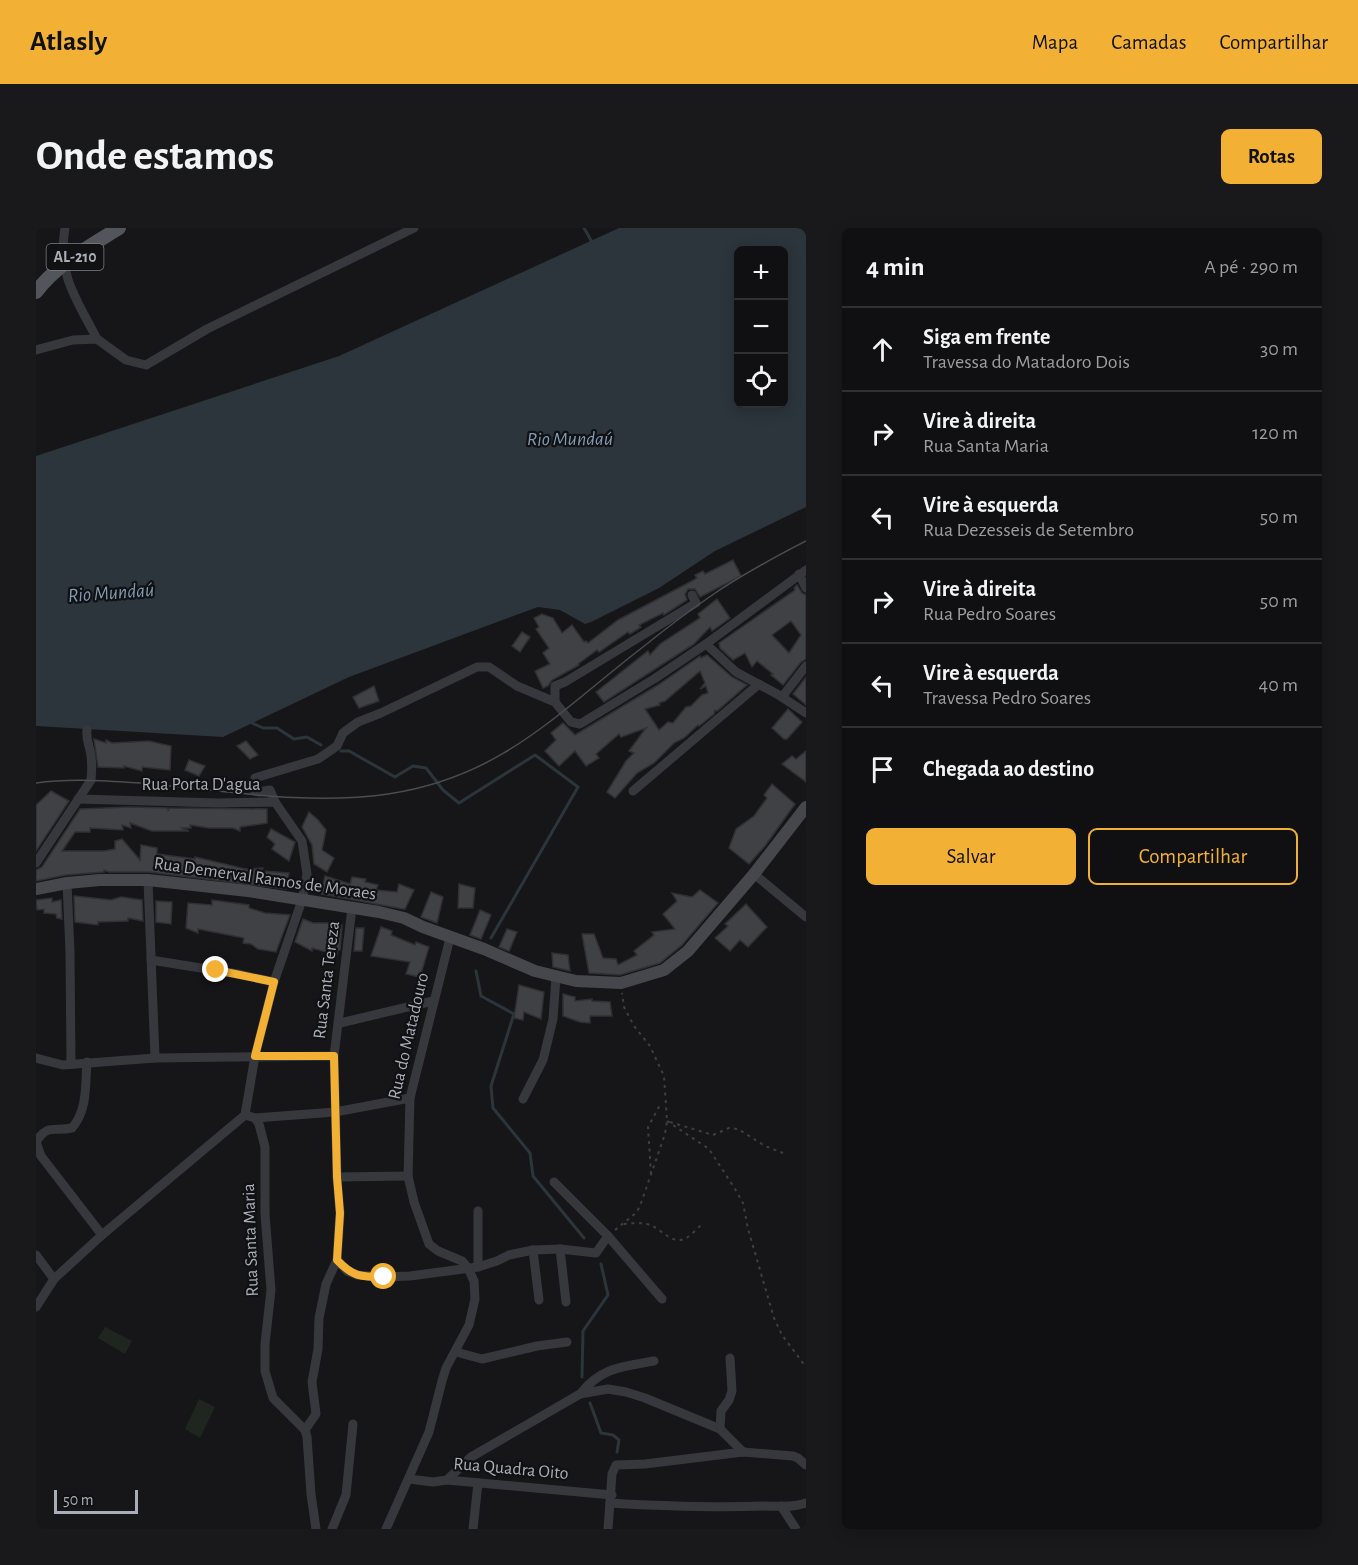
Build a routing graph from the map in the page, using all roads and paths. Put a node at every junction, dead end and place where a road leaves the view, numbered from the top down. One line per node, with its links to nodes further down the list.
1 (65, 228): 4 (street)
2 (119, 228): 4 (main road, AL-210)
3 (414, 228): 6 (street)
4 (64, 264): 5 (main road, AL-210); 6 (street)
5 (36, 292)
6 (97, 339): 7 (street)
7 (36, 350)
8 (802, 572): 9 (street); 11 (street)
9 (806, 588)
10 (692, 595): 15 (street)
11 (706, 644): 13 (street); 15 (street)
12 (806, 666): 14 (street)
13 (759, 684): 14 (street); 18 (street)
14 (782, 697): 16 (street)
15 (555, 702): 20 (street)
16 (806, 713)
17 (87, 730): 19 (street)
18 (633, 791)
19 (78, 799): 20 (street, Rua Porta D'agua); 22 (street)
20 (276, 802): 27 (street, Rua Porta D'agua)
21 (804, 813): 23 (street, Rua Demerval Ramos de Moraes)
22 (36, 863)
23 (754, 874): 29 (street); 34 (street, Rua Demerval Ramos de Moraes)
24 (148, 880): 25 (street, Rua Demerval Ramos de Moraes); 27 (street, Rua Demerval Ramos de Moraes); 31 (street)
25 (66, 883): 26 (street, Rua Demerval Ramos de Moraes); 42 (street)
26 (36, 889)
27 (302, 900): 28 (street, Rua Demerval Ramos de Moraes); 33 (street)
28 (352, 908): 30 (street, Rua Demerval Ramos de Moraes); 36 (street, Rua Santa Tereza)
29 (806, 917)
30 (450, 938): 32 (street, Rua Demerval Ramos de Moraes); 35 (street, Rua do Matadouro)
31 (151, 960): 33 (street); 40 (street)
32 (556, 977): 34 (street, Rua Demerval Ramos de Moraes); 44 (street)
33 (274, 982): 37 (street)
34 (621, 983): 48 (path)
35 (433, 1001): 36 (street); 43 (street, Rua do Matadouro)
36 (340, 1023): 38 (street, Rua Santa Tereza)
37 (255, 1056): 38 (street); 40 (street); 47 (street)
38 (334, 1056): 46 (street)
39 (36, 1058): 42 (street)
40 (155, 1058): 41 (street)
41 (87, 1062): 42 (street); 57 (street)
42 (71, 1064)
43 (410, 1098): 46 (street); 50 (street, Rua do Matadouro)
44 (523, 1099)
45 (660, 1105): 52 (path)
46 (334, 1112): 47 (street); 51 (street)
47 (250, 1117): 57 (street); 77 (street, Rua Santa Maria)
48 (667, 1121): 49 (path); 52 (path); 73 (path)
49 (783, 1153)
50 (408, 1176): 51 (street); 63 (street, Rua do Matadouro)
51 (337, 1177): 62 (street)
52 (652, 1177): 56 (path)
53 (554, 1182): 58 (street)
54 (478, 1211): 63 (street)
55 (703, 1223): 56 (path)
56 (621, 1224): 58 (path)
57 (102, 1235): 64 (street)
58 (608, 1236): 59 (street); 65 (street)
59 (560, 1249): 60 (street); 67 (street)
60 (533, 1250): 63 (street); 66 (street)
61 (36, 1255): 64 (street)
62 (337, 1260): 63 (street); 77 (street)
63 (473, 1267): 70 (street)
64 (54, 1279): 68 (street)
65 (662, 1299)
66 (539, 1300)
67 (566, 1302)
68 (36, 1307)
69 (567, 1342): 70 (street)
70 (456, 1352): 80 (street)
71 (730, 1358): 76 (street)
72 (654, 1361): 74 (street)
73 (806, 1367)
74 (580, 1394): 76 (street); 81 (street)
75 (353, 1424): 87 (street)
76 (720, 1429): 78 (street)
77 (305, 1430): 86 (street)
78 (743, 1452): 79 (street); 83 (street)
79 (806, 1465)
80 (408, 1479): 81 (street, Rua Quadra Oito); 88 (street)
81 (447, 1480): 82 (street, Rua Quadra Oito)
82 (478, 1483): 83 (street, Rua Quadra Oito); 89 (street)
83 (611, 1499): 85 (street, Rua Quadra Oito); 90 (street)
84 (806, 1503): 85 (street, Rua Quadra Oito)
85 (781, 1506): 91 (street)
86 (316, 1529)
87 (332, 1529)
88 (386, 1529)
89 (473, 1529)
90 (608, 1529)
91 (796, 1529)

